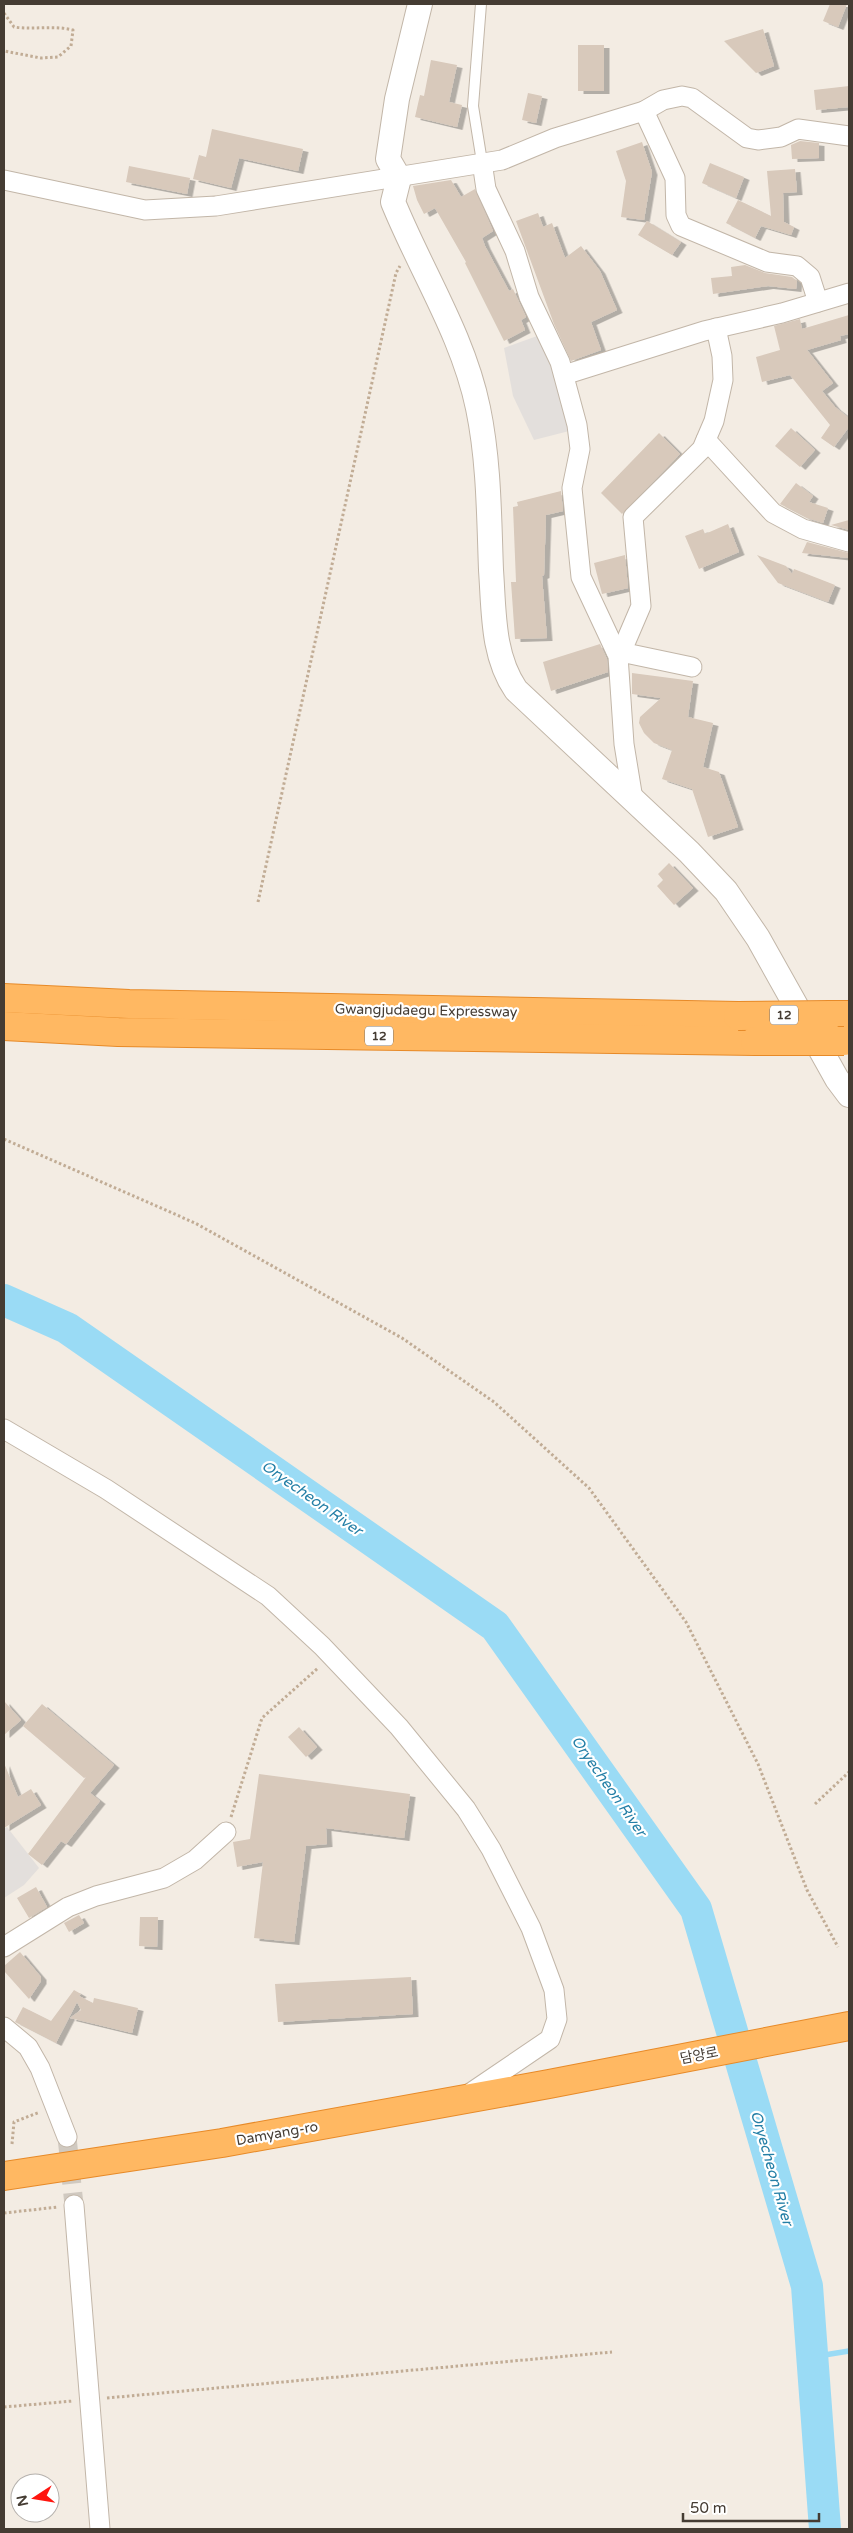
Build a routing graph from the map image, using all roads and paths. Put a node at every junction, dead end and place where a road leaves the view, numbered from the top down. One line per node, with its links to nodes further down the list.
1 (420, 4): 8 (street)
2 (481, 4): 7 (lane)
3 (4, 13): 4 (path)
4 (4, 51)
5 (644, 111): 6 (street); 7 (street); 12 (street)
6 (849, 136)
7 (482, 162): 8 (street); 14 (street)
8 (399, 178): 9 (street); 10 (street)
9 (4, 180)
10 (413, 247): 19 (street); 20 (path)
11 (849, 292): 12 (street)
12 (818, 302): 13 (street)
13 (716, 328): 14 (street); 15 (street)
14 (564, 375): 17 (street)
15 (706, 440): 16 (street); 17 (street)
16 (849, 542)
17 (616, 650): 18 (street); 19 (street)
18 (692, 666)
19 (633, 800): 25 (street)
20 (258, 902)
21 (4, 998): 22 (highway, Gwangjudaegu Expressway / 12, bridge)
22 (840, 1015)
23 (4, 1026): 24 (highway, Gwangjudaegu Expressway / 12, bridge)
24 (847, 1041)
25 (849, 1096)
26 (4, 1139): 34 (path)
27 (4, 1430): 28 (street)
28 (28, 1444): 29 (street); 30 (street)
29 (4, 1446)
30 (332, 1656): 33 (path); 39 (street)
31 (849, 1772): 32 (path)
32 (815, 1804)
33 (226, 1832): 35 (street)
34 (838, 1946)
35 (4, 1947)
36 (849, 2026): 38 (highway, 담양로)
37 (4, 2027): 40 (street)
38 (549, 2084): 39 (highway, Damyang-ro)
39 (459, 2101): 43 (highway, Damyang-ro)
40 (54, 2106): 41 (street); 42 (path)
41 (67, 2137)
42 (12, 2144)
43 (4, 2176)
44 (74, 2206): 45 (path); 47 (street)
45 (4, 2213)
46 (612, 2352): 47 (path)
47 (90, 2399): 48 (path); 49 (street)
48 (4, 2407)
49 (100, 2529)

